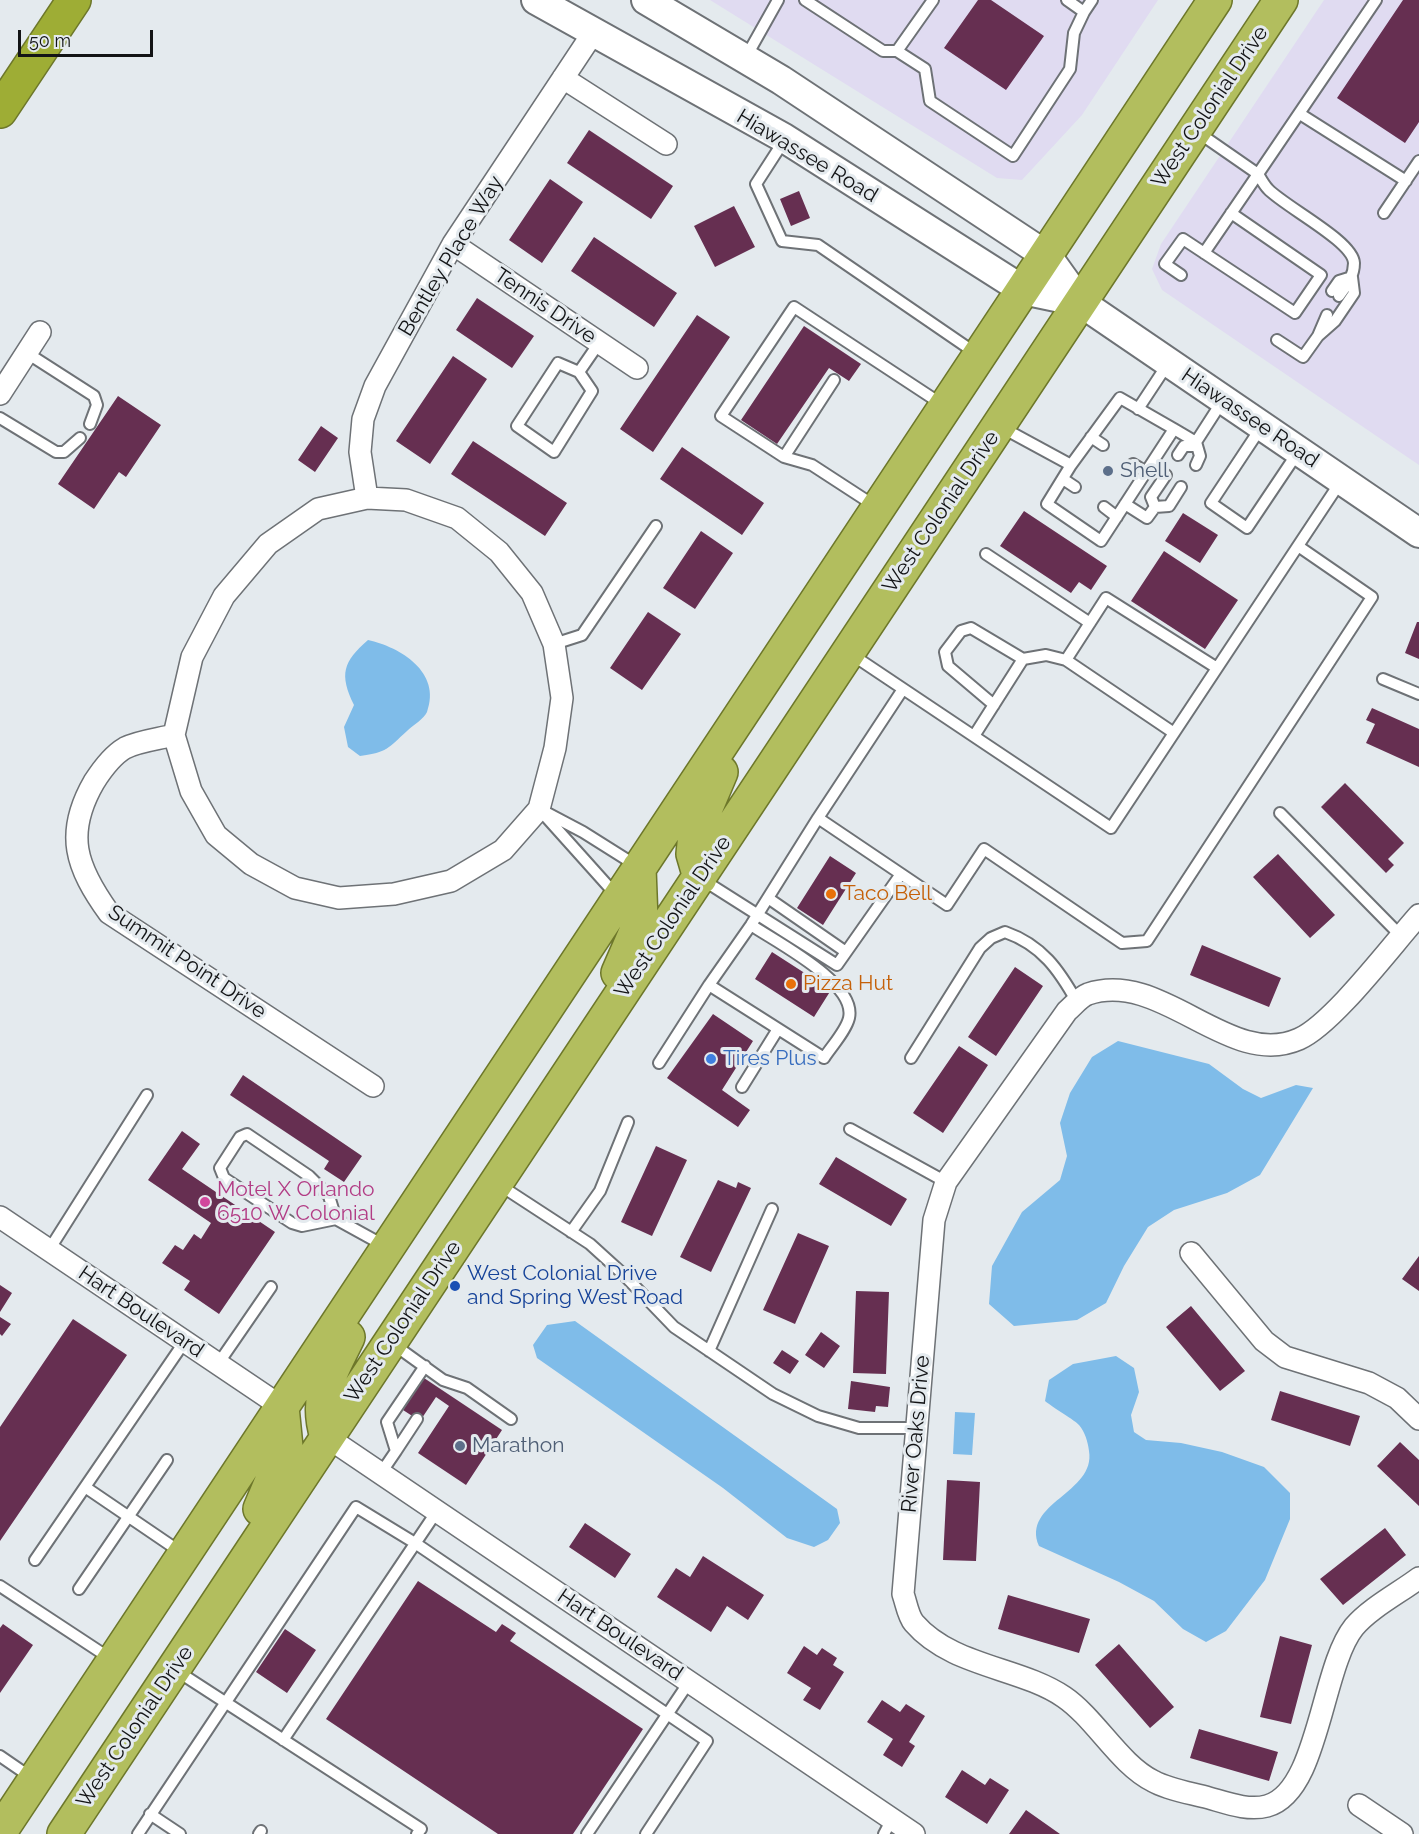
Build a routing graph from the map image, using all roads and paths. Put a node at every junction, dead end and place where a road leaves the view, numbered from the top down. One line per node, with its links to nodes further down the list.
1 (74, 0): 17 (highway)
2 (536, 0): 13 (main road, Hiawassee Road)
3 (646, 0): 15 (main road, Hiawassee Road)
4 (805, 0): 14 (lane)
5 (933, 0): 14 (lane)
6 (1066, 0): 12 (lane)
7 (1092, 0): 12 (lane)
8 (1215, 0): 29 (highway)
9 (1281, 0): 19 (highway, West Colonial Drive)
10 (1376, 0): 18 (lane)
11 (773, 2): 15 (lane)
12 (1084, 12): 14 (lane)
13 (593, 33): 16 (street, Bentley Place Way); 20 (main road, Hiawassee Road)
14 (897, 51)
15 (745, 59): 29 (main road, Hiawassee Road)
16 (563, 78): 21 (street); 27 (street, Bentley Place Way)
17 (0, 111)
18 (1300, 114): 23 (lane); 24 (lane)
19 (1194, 130): 23 (lane); 34 (highway, West Colonial Drive)
20 (785, 139): 32 (main road, Hiawassee Road); 41 (lane)
21 (666, 144)
22 (1419, 161): 24 (lane)
23 (1258, 174): 25 (lane); 31 (lane)
24 (1406, 181): 26 (lane)
25 (1231, 213): 28 (lane); 28 (lane)
26 (1384, 213)
27 (453, 244): 39 (street, Tennis Drive); 71 (street, Bentley Place Way)
28 (1204, 252): 30 (lane)
29 (1047, 256): 32 (highway); 34 (main road, Hiawassee Road)
30 (1181, 275)
31 (1352, 277): 33 (lane); 37 (lane)
32 (1023, 290): 34 (main road, Hiawassee Road); 41 (highway)
33 (1336, 294)
34 (1080, 302): 42 (main road, Hiawassee Road); 52 (highway, West Colonial Drive)
35 (1323, 312): 37 (lane)
36 (40, 332): 40 (street)
37 (1318, 336): 38 (lane)
38 (1277, 340)
39 (599, 343): 43 (street, Tennis Drive); 44 (lane)
40 (27, 353): 46 (street); 51 (lane)
41 (979, 356): 48 (highway)
42 (1169, 362): 47 (main road, Hiawassee Road); 49 (lane)
43 (637, 368)
44 (579, 372): 44 (lane)
45 (834, 380): 61 (lane)
46 (0, 394)
47 (1224, 400): 53 (main road, Hiawassee Road); 57 (lane)
48 (946, 407): 61 (lane); 75 (highway)
49 (1138, 409): 54 (lane); 55 (lane)
50 (0, 418): 56 (lane)
51 (90, 424)
52 (999, 426): 63 (lane); 83 (highway, West Colonial Drive)
53 (1262, 426): 59 (main road, Hiawassee Road); 59 (lane)
54 (1174, 429): 57 (lane); 65 (lane)
55 (1091, 437): 58 (lane); 63 (lane)
56 (80, 438)
57 (1196, 444): 60 (lane); 64 (lane)
58 (1103, 445)
59 (1299, 451): 68 (main road, Hiawassee Road)
60 (1178, 455)
61 (784, 457): 75 (lane)
62 (1133, 464): 65 (lane)
63 (1071, 465): 67 (lane)
64 (1196, 465)
65 (1146, 472): 72 (lane)
66 (1166, 475): 74 (lane)
67 (1063, 479): 69 (lane); 76 (lane)
68 (1342, 480): 78 (main road, Hiawassee Road); 79 (lane)
69 (1075, 487)
70 (1181, 487): 74 (lane)
71 (366, 498): 82 (street); 93 (street)
72 (1125, 504): 74 (lane); 76 (lane)
73 (1104, 507): 76 (lane)
74 (1155, 507)
75 (878, 509): 90 (highway)
76 (1117, 517)
77 (656, 526): 82 (lane)
78 (1419, 533)
79 (1298, 546): 86 (lane); 99 (lane)
80 (986, 554): 81 (lane)
81 (1090, 622): 85 (lane); 86 (lane)
82 (554, 644): 95 (street)
83 (848, 652): 88 (lane); 100 (highway, West Colonial Drive)
84 (1023, 660): 85 (lane); 91 (lane); 91 (lane)
85 (1066, 660): 92 (lane)
86 (1217, 668): 92 (lane)
87 (1383, 679): 89 (lane)
88 (903, 689): 94 (lane); 97 (lane)
89 (1419, 694)
90 (751, 701): 98 (highway); 100 (highway)
91 (994, 705): 94 (lane)
92 (1174, 733): 94 (lane)
93 (174, 735): 95 (street); 114 (street, Summit Point Drive)
94 (974, 736)
95 (539, 809): 98 (lane); 102 (lane)
96 (1280, 813): 106 (lane)
97 (818, 818): 99 (lane); 101 (lane)
98 (639, 868): 102 (highway); 111 (highway)
99 (901, 874): 107 (lane)
100 (700, 878): 103 (lane); 111 (highway, West Colonial Drive)
101 (768, 898): 103 (lane); 107 (lane)
102 (619, 899): 125 (highway)
103 (758, 914): 105 (lane); 107 (lane)
104 (1419, 915): 106 (street, River Oaks Drive)
105 (751, 925): 108 (lane); 110 (lane)
106 (1401, 936): 109 (street, River Oaks Drive)
107 (846, 952)
108 (710, 985): 110 (lane); 113 (lane)
109 (1077, 1002): 112 (lane); 119 (street, River Oaks Drive)
110 (778, 1029): 115 (lane)
111 (587, 1046): 120 (highway, West Colonial Drive)
112 (910, 1058)
113 (659, 1064)
114 (373, 1086)
115 (742, 1087)
116 (147, 1095): 126 (lane)
117 (628, 1122): 124 (lane)
118 (849, 1129): 119 (lane)
119 (946, 1182): 138 (street, River Oaks Drive)
120 (496, 1183): 124 (lane); 130 (highway, West Colonial Drive)
121 (772, 1209): 131 (lane)
122 (0, 1217): 126 (street, Hart Boulevard)
123 (336, 1219): 123 (lane); 125 (lane)
124 (571, 1232): 131 (lane)
125 (388, 1248): 134 (highway); 139 (highway)
126 (49, 1250): 129 (street, Hart Boulevard)
127 (1191, 1254): 137 (street)
128 (271, 1287): 132 (lane)
129 (185, 1341): 132 (street, Hart Boulevard); 143 (lane)
130 (390, 1342): 133 (lane); 139 (highway, West Colonial Drive)
131 (710, 1351): 138 (lane)
132 (218, 1364): 134 (street, Hart Boulevard)
133 (424, 1366): 136 (lane); 140 (lane)
134 (282, 1407): 147 (highway); 152 (highway)
135 (417, 1419): 140 (lane)
136 (511, 1419)
137 (1419, 1419)
138 (916, 1428): 149 (street, River Oaks Drive)
139 (327, 1437): 142 (street, Hart Boulevard); 152 (highway, West Colonial Drive)
140 (396, 1451): 142 (lane)
141 (167, 1460): 145 (lane)
142 (381, 1473): 144 (street, Hart Boulevard)
143 (85, 1487): 145 (lane); 148 (lane)
144 (437, 1511): 146 (lane); 155 (street, Hart Boulevard)
145 (129, 1516): 147 (lane); 151 (lane)
146 (415, 1544): 156 (lane); 157 (lane); 158 (lane)
147 (184, 1554): 153 (highway)
148 (35, 1560)
149 (1419, 1578)
150 (0, 1586): 153 (lane)
151 (79, 1589)
152 (222, 1596): 154 (highway, West Colonial Drive)
153 (114, 1660): 160 (highway)
154 (174, 1669): 156 (lane); 167 (highway, West Colonial Drive)
155 (688, 1682): 157 (lane); 163 (street, Hart Boulevard)
156 (226, 1701): 158 (lane); 162 (lane)
157 (667, 1714): 169 (lane); 170 (lane)
158 (283, 1740): 166 (lane)
159 (0, 1756): 160 (lane)
160 (34, 1780): 164 (highway)
161 (1359, 1806): 172 (street)
162 (150, 1814): 165 (lane); 168 (lane)
163 (888, 1827): 171 (street, Hart Boulevard)
164 (0, 1832)
165 (142, 1832)
166 (422, 1832)
167 (64, 1834)
168 (180, 1834)
169 (587, 1834)
170 (646, 1834)
171 (914, 1834)
172 (1402, 1834)

